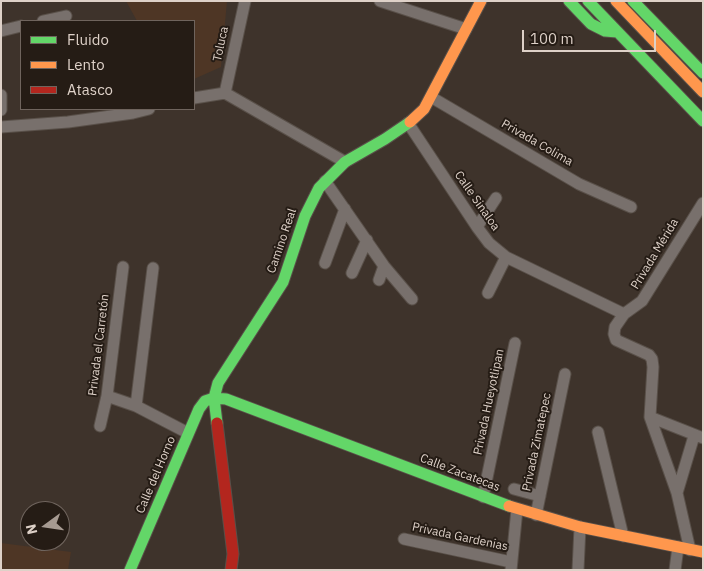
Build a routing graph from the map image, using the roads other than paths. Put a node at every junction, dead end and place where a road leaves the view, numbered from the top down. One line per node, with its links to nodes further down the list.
1 (245, 1): 15 (street, Toluca)
2 (380, 1): 11 (street)
3 (481, 1): 11 (main road, Camino Real)
4 (569, 1): 13 (main road)
5 (588, 1): 13 (main road)
6 (616, 1): 16 (main road)
7 (633, 1): 14 (main road)
8 (66, 16): 9 (street)
9 (48, 20)
10 (20, 26): 12 (street)
11 (466, 29): 18 (main road, Camino Real)
12 (1, 31)
13 (618, 32): 22 (main road)
14 (703, 72)
15 (225, 92): 19 (street); 25 (street)
16 (703, 92)
17 (1, 95): 20 (street)
18 (430, 97): 23 (main road, Camino Real); 29 (street, Privada Colima)
19 (195, 98)
20 (1, 110)
21 (145, 110): 24 (street)
22 (703, 121)
23 (408, 123): 25 (main road, Camino Real); 31 (street, Calle Sinaloa)
24 (1, 127)
25 (345, 162): 26 (main road, Camino Real)
26 (325, 181): 30 (street); 46 (main road, Camino Real)
27 (496, 198): 31 (street)
28 (703, 203): 42 (street, Privada Mérida)
29 (631, 207)
30 (345, 209): 32 (street); 34 (street)
31 (476, 227): 33 (street, Calle Sinaloa)
32 (367, 240): 35 (street); 38 (street)
33 (506, 257): 40 (street); 42 (street, Calle Sinaloa)
34 (325, 263)
35 (384, 266): 39 (street); 41 (street)
36 (123, 267): 45 (street, Privada el Carretón)
37 (153, 268): 47 (street)
38 (352, 273)
39 (379, 280)
40 (488, 293)
41 (412, 299)
42 (624, 314): 48 (street)
43 (515, 343): 56 (street, Privada Hueyotlipan)
44 (565, 374): 55 (street, Privada Zimatepec)
45 (107, 396): 47 (street); 49 (street, Privada el Carretón)
46 (214, 398): 51 (main road, Calle del Horno); 56 (main road, Calle Zacatecas); 67 (main road, Camino Real)
47 (136, 406): 51 (street)
48 (650, 417): 52 (street); 54 (street)
49 (100, 426)
50 (598, 432): 60 (street)
51 (188, 433): 66 (main road, Calle del Horno)
52 (698, 437): 54 (street)
53 (514, 489): 55 (street)
54 (677, 493): 63 (street)
55 (540, 496): 58 (street, Privada Zimatepec)
56 (483, 497): 57 (main road, Calle Zacatecas)
57 (517, 509): 58 (main road, Calle Zacatecas); 65 (street)
58 (536, 515): 59 (main road, Calle Zacatecas)
59 (580, 527): 60 (main road, Calle Zacatecas); 68 (street)
60 (623, 536): 62 (main road, Calle Zacatecas)
61 (404, 539): 65 (street, Privada Gardenias)
62 (678, 547): 63 (main road, Calle Zacatecas); 69 (street)
63 (690, 550): 64 (main road, Calle Zacatecas)
64 (703, 552)
65 (511, 566)
66 (130, 570)
67 (231, 570)
68 (578, 570)
69 (675, 570)

